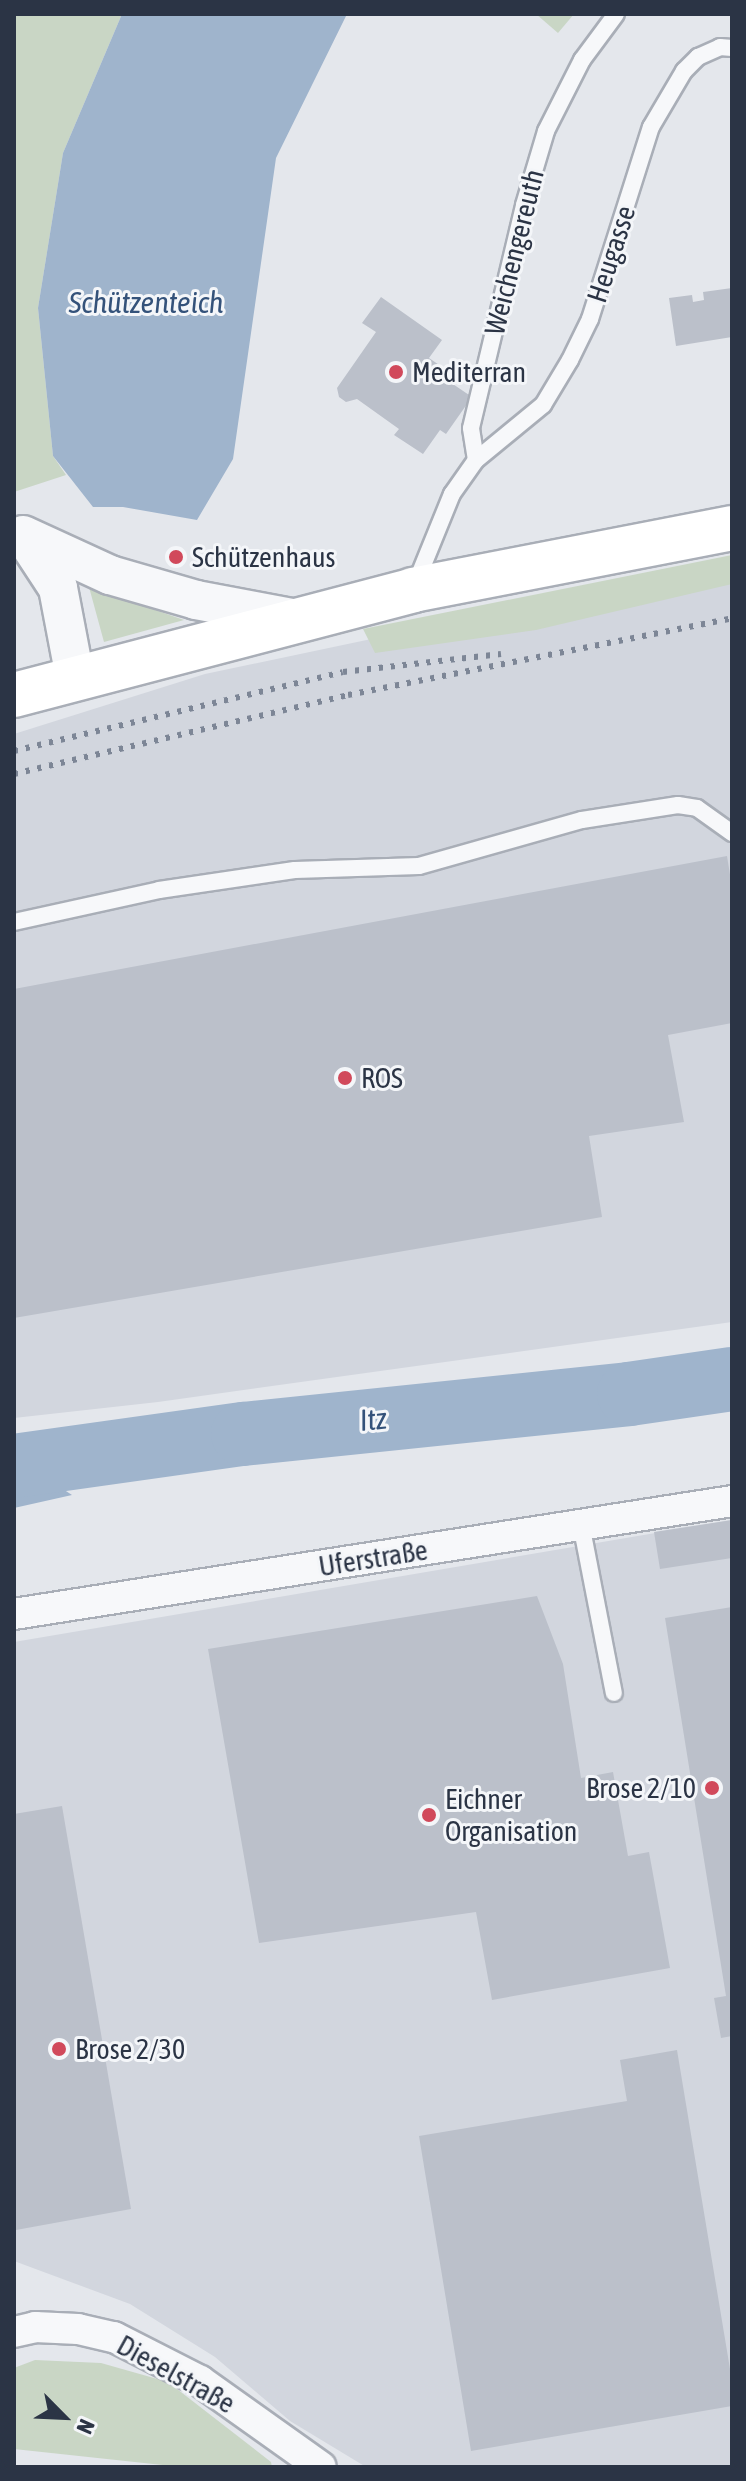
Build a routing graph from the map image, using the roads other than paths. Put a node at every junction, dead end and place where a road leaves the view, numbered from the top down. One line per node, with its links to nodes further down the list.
1 (616, 14): 3 (lane, Weichengereuth)
2 (732, 48): 3 (lane, Heugasse)
3 (476, 460): 6 (lane)
4 (732, 528): 6 (main road)
5 (17, 532): 7 (street); 8 (street)
6 (413, 590): 7 (main road)
7 (298, 619): 8 (main road)
8 (75, 677): 9 (main road)
9 (14, 695)
10 (732, 833): 11 (lane)
11 (14, 922)
12 (732, 1501): 13 (street, Uferstraße)
13 (581, 1524): 14 (street, Uferstraße); 15 (lane)
14 (14, 1614)
15 (614, 1693)
16 (14, 2332): 17 (street, Dieselstraße)
17 (321, 2467)

